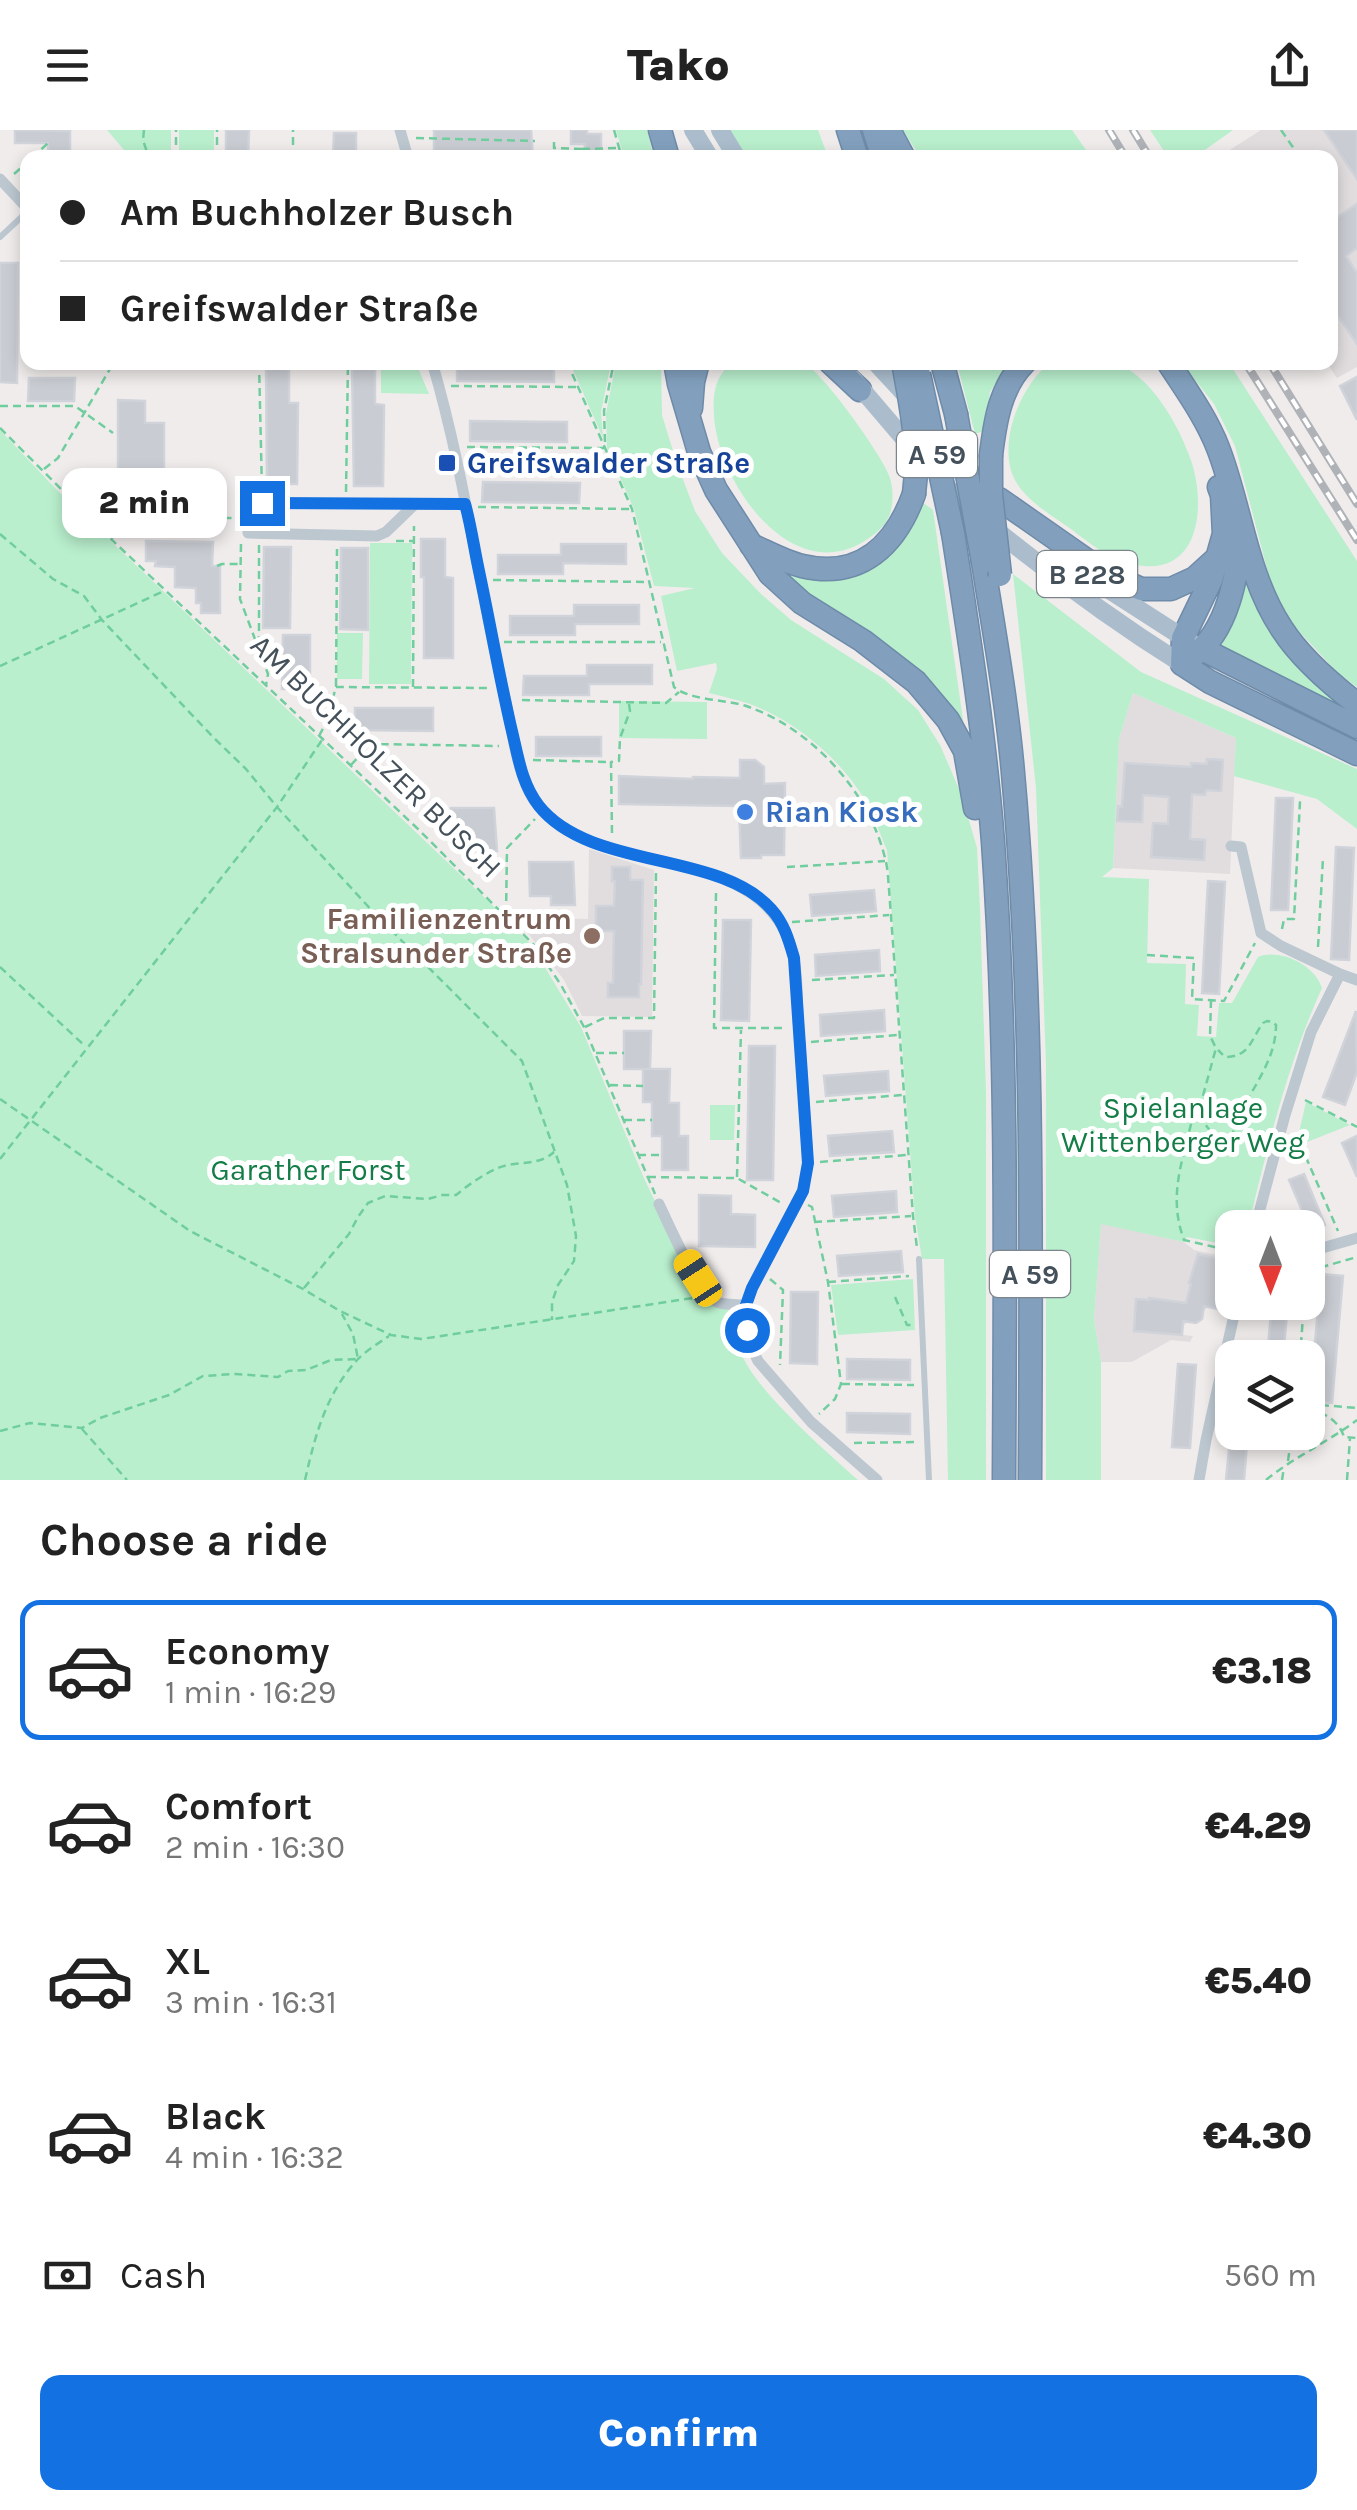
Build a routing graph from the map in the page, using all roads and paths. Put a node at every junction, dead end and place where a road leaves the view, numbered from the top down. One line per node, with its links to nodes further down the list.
1 (614, 130): 6 (path)
2 (402, 134): 3 (path)
3 (535, 141)
4 (554, 142): 7 (path)
5 (48, 144): 8 (path)
6 (620, 148): 7 (path)
7 (582, 149)
8 (41, 150)
9 (2, 181): 10 (street)
10 (20, 201)
11 (20, 218): 12 (lane)
12 (0, 237)
13 (109, 370): 33 (path)
14 (259, 370): 40 (path)
15 (348, 370): 41 (path)
16 (434, 370): 29 (street)
17 (571, 370): 30 (path)
18 (612, 370): 37 (path)
19 (690, 370): 52 (highway)
20 (839, 370): 31 (highway)
21 (846, 370): 31 (main road)
22 (882, 370): 39 (main road, B 228)
23 (913, 370): 52 (highway, bridge)
24 (914, 370): 94 (highway, A 59, bridge)
25 (944, 370): 56 (highway, A 59, bridge)
26 (1019, 370): 56 (highway, bridge)
27 (1157, 370): 53 (highway)
28 (1173, 370): 46 (highway)
29 (439, 386): 30 (path); 36 (street)
30 (578, 387): 37 (path)
31 (860, 390): 65 (main road, B 228)
32 (0, 406): 33 (path)
33 (84, 413): 35 (path); 38 (path)
34 (0, 428): 38 (path, AM BUCHHOLZER BUSCH)
35 (113, 433)
36 (453, 448): 37 (path); 43 (street)
37 (606, 448): 44 (path)
38 (42, 471): 51 (path, AM BUCHHOLZER BUSCH)
39 (998, 499): 53 (highway); 63 (main road, B 228)
40 (262, 503): 41 (street); 48 (street)
41 (346, 504): 42 (street)
42 (414, 504): 43 (street); 50 (street); 68 (path)
43 (466, 505): 44 (path); 57 (street)
44 (632, 509): 58 (path)
45 (240, 518): 51 (path)
46 (1242, 530): 63 (highway); 73 (highway)
47 (241, 533): 54 (path)
48 (259, 533): 50 (street); 64 (path)
49 (0, 534): 60 (path)
50 (337, 535): 69 (path)
51 (111, 539): 59 (path, AM BUCHHOLZER BUSCH)
52 (751, 545): 94 (highway)
53 (1219, 556): 63 (highway)
54 (240, 564): 55 (path); 64 (path)
55 (216, 566)
56 (992, 569): 183 (highway, A 59)
57 (481, 580): 58 (path); 61 (street)
58 (650, 582): 62 (path)
59 (165, 590): 60 (path); 67 (path, AM BUCHHOLZER BUSCH)
60 (102, 620): 66 (path); 82 (path)
61 (493, 642): 62 (path); 71 (street)
62 (662, 642): 70 (path)
63 (1193, 644): 65 (highway); 74 (highway, B 228)
64 (259, 648): 67 (path)
65 (1182, 664): 77 (highway, B 228)
66 (0, 666)
67 (266, 685): 75 (path, AM BUCHHOLZER BUSCH)
68 (413, 686): 69 (path); 71 (path)
69 (336, 687): 75 (path)
70 (679, 692): 72 (path); 88 (path)
71 (504, 694): 72 (path); 76 (street)
72 (630, 703): 79 (path)
73 (1357, 704)
74 (1357, 727)
75 (321, 738): 80 (path, AM BUCHHOLZER BUSCH); 82 (path)
76 (516, 746): 78 (street); 80 (path)
77 (1357, 754)
78 (520, 760): 79 (path); 83 (street)
79 (612, 762): 85 (path)
80 (350, 766): 91 (path, AM BUCHHOLZER BUSCH)
81 (1300, 801): 96 (path)
82 (277, 807): 110 (path); 128 (path)
83 (543, 810): 85 (street); 91 (path)
84 (1231, 846): 95 (street)
85 (612, 848): 87 (street)
86 (1323, 858): 98 (path)
87 (656, 861): 90 (street); 105 (path)
88 (886, 861): 89 (path); 92 (path)
89 (787, 868)
90 (716, 876): 93 (street); 106 (path)
91 (506, 914): 105 (path, AM BUCHHOLZER BUSCH)
92 (891, 914): 93 (path); 101 (path)
93 (780, 922): 103 (street)
94 (998, 931): 182 (highway, A 59)
95 (1260, 933): 96 (street); 104 (path)
96 (1280, 946): 98 (street)
97 (1147, 955): 104 (path)
98 (1317, 964): 100 (street)
99 (0, 968): 110 (path)
100 (1340, 974): 102 (street); 116 (street)
101 (895, 975): 103 (path); 108 (path)
102 (1357, 980)
103 (796, 981): 107 (street)
104 (1211, 1000): 111 (path)
105 (584, 1027): 112 (path, AM BUCHHOLZER BUSCH)
106 (741, 1028): 107 (path); 135 (path)
107 (799, 1028): 109 (street)
108 (900, 1035): 109 (path); 117 (path)
109 (800, 1043): 119 (street)
110 (86, 1048): 124 (path)
111 (1216, 1048): 120 (path); 120 (path)
112 (596, 1052): 113 (path); 114 (path, AM BUCHHOLZER BUSCH)
113 (624, 1052)
114 (609, 1085): 115 (path); 122 (path, AM BUCHHOLZER BUSCH)
115 (643, 1086)
116 (1292, 1092): 125 (path); 127 (street)
117 (904, 1094): 119 (path); 131 (path)
118 (0, 1099): 124 (path)
119 (804, 1102): 133 (street)
120 (1198, 1114): 143 (path)
121 (1357, 1116): 125 (path)
122 (623, 1120): 123 (path); 130 (path, AM BUCHHOLZER BUSCH)
123 (652, 1120)
124 (30, 1122): 132 (path); 151 (path)
125 (1346, 1122): 126 (path)
126 (1357, 1127)
127 (1279, 1136): 138 (street); 142 (path)
128 (555, 1151): 151 (path); 156 (path)
129 (662, 1154): 130 (path)
130 (638, 1155): 134 (path, AM BUCHHOLZER BUSCH)
131 (908, 1155): 133 (path); 139 (path)
132 (0, 1159)
133 (808, 1163): 137 (street)
134 (646, 1177): 135 (path); 136 (path, AM BUCHHOLZER BUSCH)
135 (737, 1178): 137 (path)
136 (659, 1204): 152 (street)
137 (796, 1205): 140 (path); 148 (street)
138 (1260, 1210)
139 (912, 1216): 140 (path); 146 (path)
140 (814, 1222): 150 (path)
141 (1357, 1238): 142 (street)
142 (1342, 1242): 144 (street)
143 (1215, 1247)
144 (1325, 1247)
145 (1357, 1257): 147 (path)
146 (920, 1259): 149 (lane)
147 (1325, 1266)
148 (761, 1272): 154 (street); 163 (path)
149 (920, 1275): 150 (path); 158 (lane)
150 (828, 1282): 161 (path)
151 (302, 1289): 155 (path)
152 (709, 1296): 154 (street); 156 (path)
153 (895, 1297): 158 (path)
154 (746, 1305): 163 (street)
155 (340, 1311): 159 (path); 160 (path)
156 (552, 1320): 159 (path)
157 (1233, 1320): 184 (street)
158 (923, 1325): 162 (lane)
159 (391, 1335): 160 (path)
160 (358, 1360): 169 (path); 179 (path)
161 (841, 1384): 162 (path); 168 (path)
162 (925, 1385): 174 (lane)
163 (779, 1387): 168 (street)
164 (1325, 1406): 165 (path)
165 (1357, 1408)
166 (1325, 1414): 171 (path)
167 (1357, 1420): 171 (path)
168 (810, 1422): 175 (street)
169 (82, 1428): 170 (path); 178 (path)
170 (0, 1431)
171 (1342, 1431): 172 (path); 177 (path)
172 (1350, 1438): 173 (path); 187 (path)
173 (1357, 1438)
174 (928, 1442): 175 (path); 181 (lane)
175 (832, 1443): 180 (street)
176 (1289, 1450): 177 (path)
177 (1286, 1464): 185 (path); 186 (path)
178 (128, 1480)
179 (305, 1480)
180 (877, 1480)
181 (928, 1480)
182 (1004, 1480)
183 (1030, 1480)
184 (1199, 1480)
185 (1266, 1480)
186 (1282, 1480)
187 (1347, 1480)

